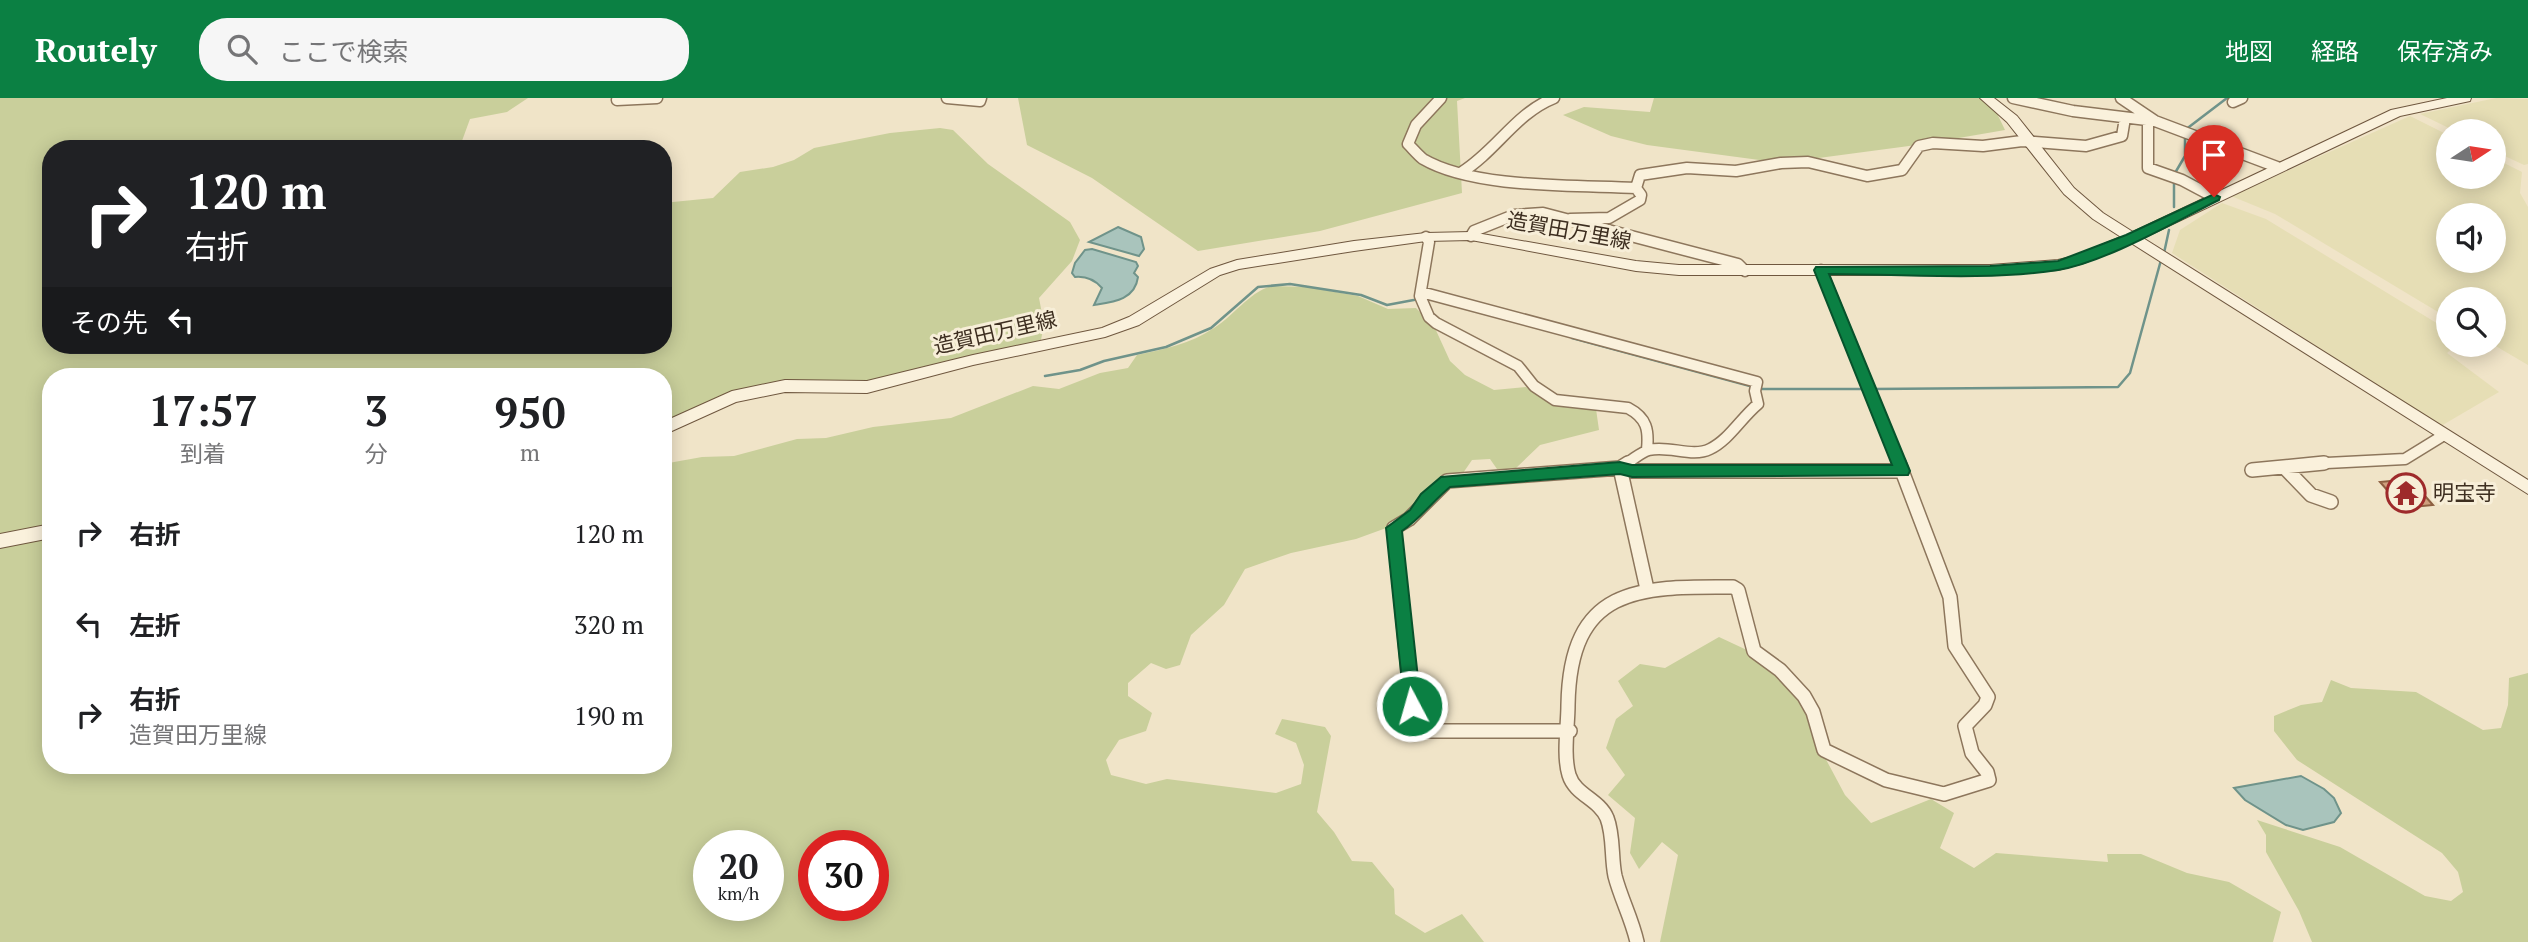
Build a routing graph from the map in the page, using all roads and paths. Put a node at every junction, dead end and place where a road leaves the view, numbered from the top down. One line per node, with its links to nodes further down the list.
1 (657, 98): 10 (street)
2 (947, 98): 3 (street)
3 (981, 98)
4 (1441, 98): 15 (street)
5 (1553, 98): 15 (street)
6 (1986, 98): 13 (main road)
7 (2013, 98): 11 (street)
8 (2121, 98): 12 (street)
9 (2465, 98): 14 (main road, 造賀田万里線)
10 (617, 100)
11 (2125, 118): 12 (street); 13 (street)
12 (2152, 121): 14 (street); 17 (street)
13 (2030, 141): 16 (street); 21 (main road)
14 (2277, 167): 17 (main road, 造賀田万里線)
15 (1462, 172): 16 (street)
16 (1636, 188): 18 (street)
17 (2214, 197): 21 (main road, 造賀田万里線)
18 (1570, 219): 19 (street); 23 (street)
19 (1471, 236): 20 (main road, 造賀田万里線); 23 (main road, 造賀田万里線)
20 (1426, 237): 24 (street); 25 (main road, 造賀田万里線)
21 (2130, 238): 22 (main road, 造賀田万里線); 26 (main road)
22 (1821, 270): 23 (main road, 造賀田万里線); 31 (street)
23 (1745, 271)
24 (1421, 292): 27 (street); 27 (street)
25 (672, 425)
26 (2444, 435): 29 (street); 32 (main road)
27 (1647, 450): 28 (street)
28 (1620, 468): 31 (street); 36 (street); 37 (street)
29 (2285, 468): 30 (street); 33 (street)
30 (2252, 470)
31 (1902, 471): 36 (street)
32 (2528, 488)
33 (2331, 502)
34 (42, 533): 35 (main road)
35 (0, 541)
36 (1647, 589): 37 (street)
37 (1570, 732): 38 (street)
38 (1637, 942)

